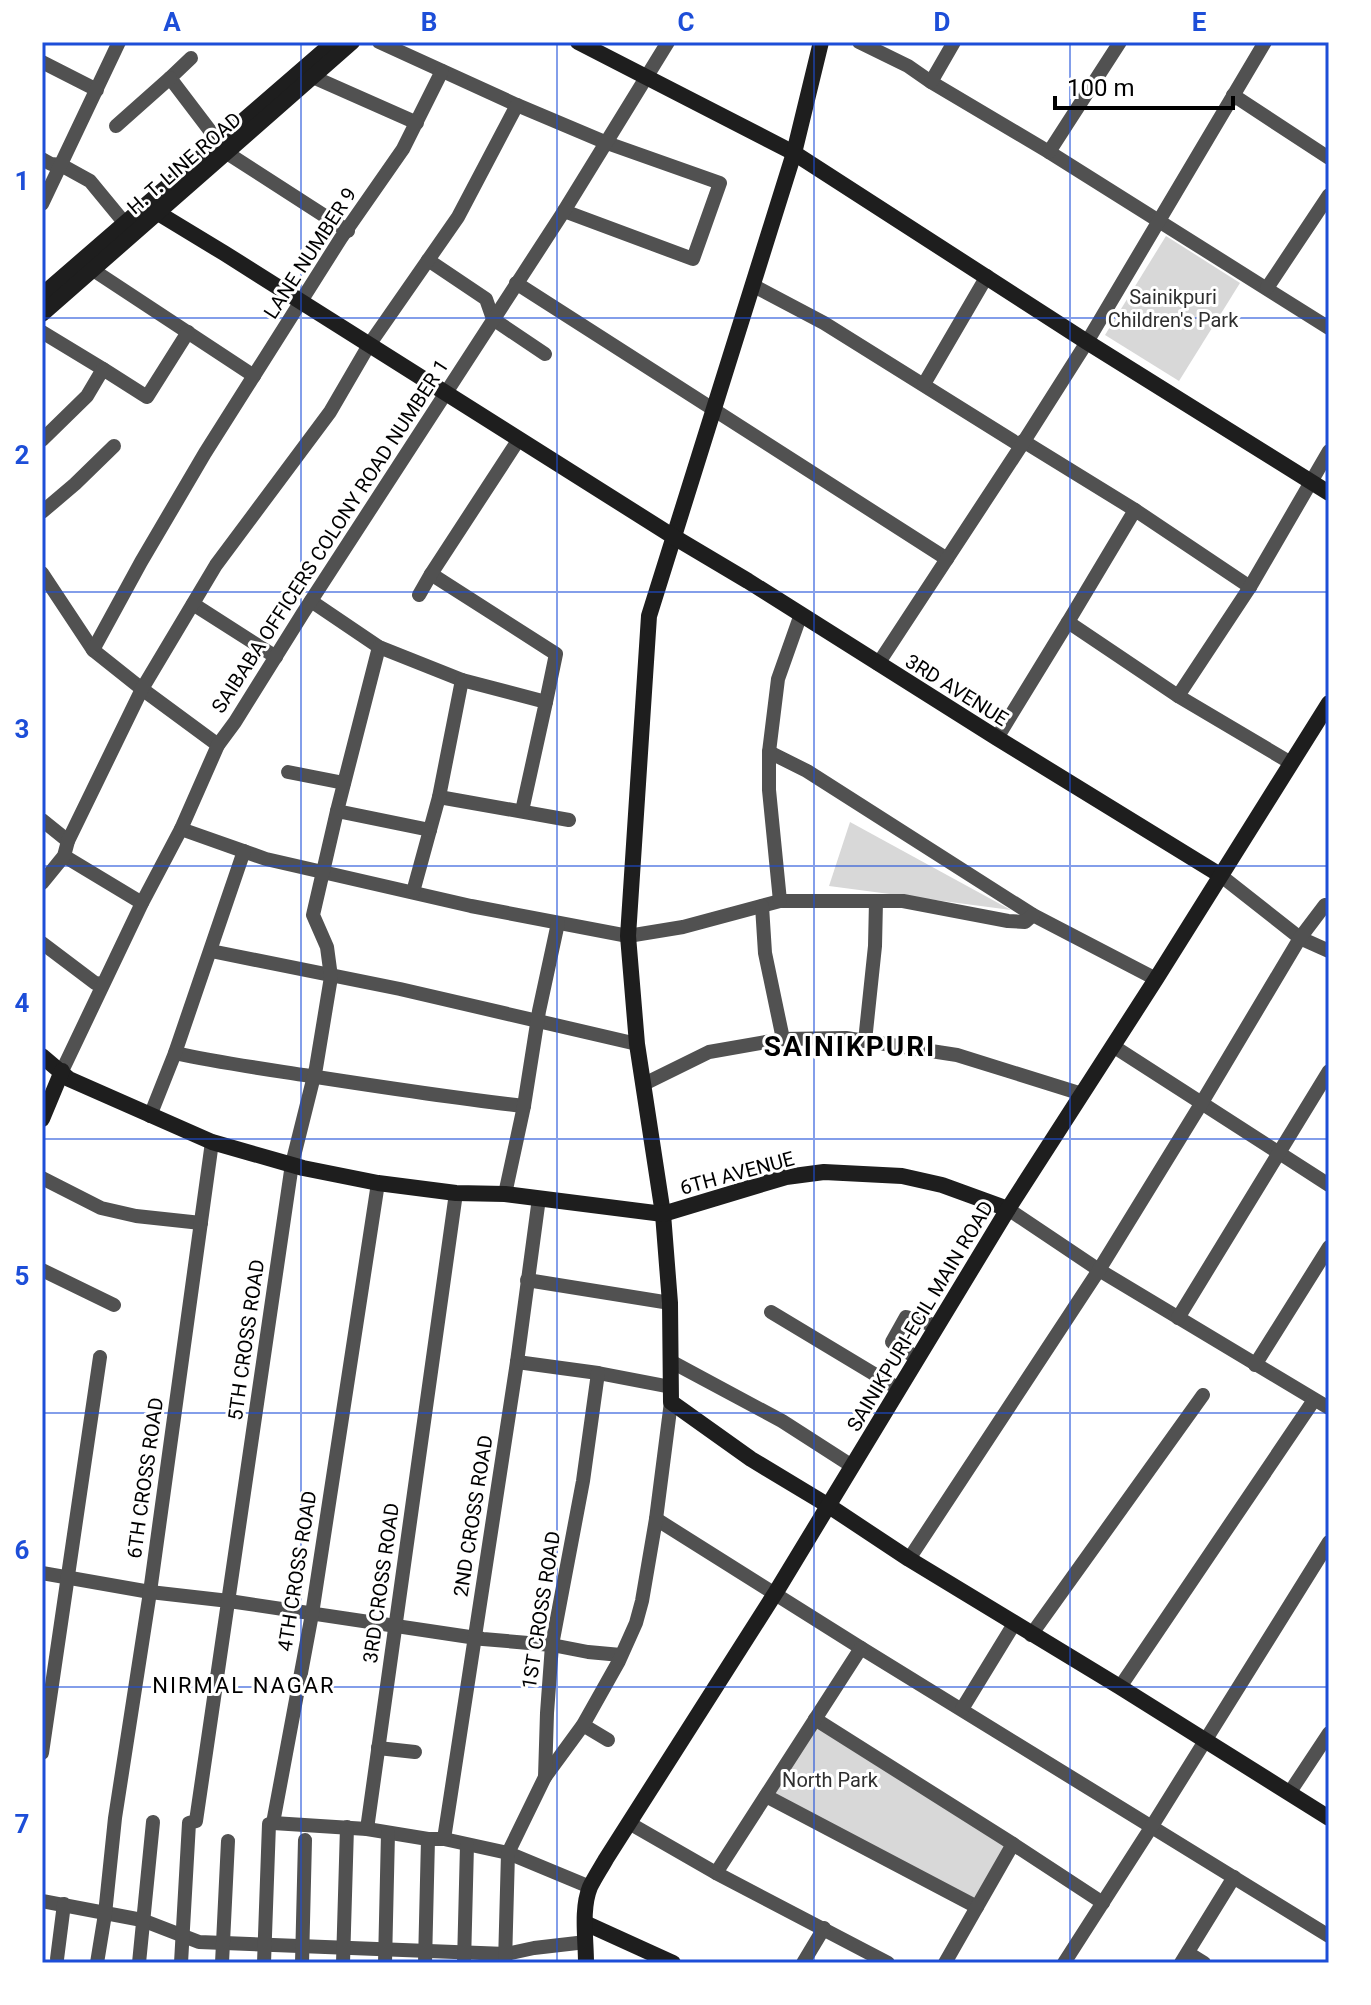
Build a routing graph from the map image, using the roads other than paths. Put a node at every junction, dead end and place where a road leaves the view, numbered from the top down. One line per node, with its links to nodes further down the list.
1 (119, 42): 19 (street)
2 (334, 42): 15 (street, H. T. LINE ROAD)
3 (352, 42): 15 (street, H. T. LINE ROAD)
4 (379, 42): 14 (street)
5 (578, 42): 16 (street)
6 (668, 42): 16 (street, SAIBABA OFFICERS COLONY ROAD NUMBER 1)
7 (821, 42): 27 (street)
8 (859, 42): 18 (street)
9 (954, 42): 18 (street)
10 (1120, 42): 26 (street)
11 (1265, 42): 20 (street)
12 (191, 58): 17 (street)
13 (42, 62): 19 (street)
14 (442, 71): 21 (street); 22 (street, LANE NUMBER 9)
15 (306, 74): 22 (street); 25 (street, H. T. LINE ROAD)
16 (647, 77): 24 (street, SAIBABA OFFICERS COLONY ROAD NUMBER 1); 27 (street)
17 (170, 78): 23 (street); 25 (street)
18 (931, 82): 26 (street)
19 (97, 90): 30 (street)
20 (1233, 95): 28 (street); 35 (street)
21 (517, 105): 24 (street); 38 (street)
22 (417, 123): 37 (street, LANE NUMBER 9)
23 (116, 126)
24 (607, 143): 34 (street, SAIBABA OFFICERS COLONY ROAD NUMBER 1); 34 (street)
25 (223, 148): 33 (street, H. T. LINE ROAD); 37 (street)
26 (1049, 152): 35 (street)
27 (794, 153): 40 (street); 42 (street)
28 (1329, 158)
29 (42, 159): 30 (street)
30 (61, 165): 32 (street); 36 (street)
31 (1329, 195): 43 (street)
32 (42, 204)
33 (154, 208): 36 (street, H. T. LINE ROAD); 45 (street, 3RD AVENUE)
34 (564, 211): 41 (street, SAIBABA OFFICERS COLONY ROAD NUMBER 1)
35 (1157, 220): 43 (street); 51 (street)
36 (129, 229): 39 (street, H. T. LINE ROAD)
37 (348, 231): 45 (street, LANE NUMBER 9)
38 (428, 260): 47 (street); 52 (street)
39 (87, 266): 44 (street, H. T. LINE ROAD); 46 (street, H. T. LINE ROAD); 50 (street)
40 (987, 276): 51 (street); 56 (street)
41 (516, 283): 47 (street, SAIBABA OFFICERS COLONY ROAD NUMBER 1); 58 (street)
42 (754, 286): 56 (street); 58 (street)
43 (1267, 288): 48 (street)
44 (42, 295)
45 (301, 301): 52 (street, 3RD AVENUE); 55 (street, LANE NUMBER 9)
46 (42, 314)
47 (493, 319): 53 (street); 57 (street, SAIBABA OFFICERS COLONY ROAD NUMBER 1)
48 (1329, 328)
49 (42, 332): 54 (street)
50 (188, 332): 54 (street); 55 (street)
51 (1087, 342): 61 (street); 64 (street)
52 (369, 345): 57 (street, 3RD AVENUE); 75 (street)
53 (545, 354)
54 (103, 369): 60 (street)
55 (254, 376): 79 (street, LANE NUMBER 9)
56 (924, 384): 61 (street)
57 (444, 393): 59 (street, 3RD AVENUE); 74 (street, SAIBABA OFFICERS COLONY ROAD NUMBER 1)
58 (714, 411): 68 (street); 69 (street)
59 (519, 439): 68 (street, 3RD AVENUE); 71 (street)
60 (42, 440)
61 (1022, 443): 66 (street); 69 (street)
62 (114, 446): 67 (street)
63 (1329, 451): 64 (street)
64 (1311, 482): 65 (street); 72 (street)
65 (1329, 493)
66 (1135, 510): 72 (street); 77 (street)
67 (42, 512)
68 (674, 537): 76 (street, 3RD AVENUE); 113 (street)
69 (947, 559): 81 (street)
70 (42, 573): 79 (street)
71 (431, 574): 73 (street); 85 (street)
72 (1250, 587): 84 (street)
73 (419, 595)
74 (311, 601): 78 (street); 80 (street, SAIBABA OFFICERS COLONY ROAD NUMBER 1)
75 (193, 604): 80 (street); 83 (street)
76 (801, 614): 81 (street, 3RD AVENUE); 89 (street)
77 (1068, 622): 84 (street); 87 (street)
78 (379, 647): 82 (street); 92 (street, 5TH CROSS ROAD)
79 (93, 650): 83 (street)
80 (276, 657): 88 (street, SAIBABA OFFICERS COLONY ROAD NUMBER 1)
81 (878, 664): 87 (street, 3RD AVENUE)
82 (462, 680): 85 (street); 93 (street)
83 (142, 689): 88 (street); 100 (street)
84 (1178, 696): 90 (street)
85 (546, 702): 95 (street)
86 (1329, 703): 90 (street, SAINIKPURI-ECIL MAIN ROAD)
87 (997, 738): 103 (street, 3RD AVENUE)
88 (218, 745): 98 (street, SAIBABA OFFICERS COLONY ROAD NUMBER 1)
89 (769, 752): 106 (street); 111 (street)
90 (1291, 763): 103 (street, SAINIKPURI-ECIL MAIN ROAD)
91 (288, 772): 92 (street)
92 (344, 783): 94 (street, 5TH CROSS ROAD)
93 (439, 797): 95 (street); 99 (street)
94 (337, 811): 99 (street); 102 (street, 5TH CROSS ROAD)
95 (522, 811): 97 (street)
96 (42, 820): 100 (street)
97 (569, 820)
98 (181, 829): 101 (street); 108 (street, SAIBABA OFFICERS COLONY ROAD NUMBER 1)
99 (430, 830): 105 (street)
100 (66, 848): 104 (street); 108 (street)
101 (244, 851): 102 (street); 116 (street)
102 (323, 871): 105 (street); 118 (street, 5TH CROSS ROAD)
103 (1220, 875): 114 (street); 119 (street, SAINIKPURI-ECIL MAIN ROAD)
104 (42, 883)
105 (413, 892): 112 (street)
106 (780, 901): 107 (street); 110 (street)
107 (876, 901): 111 (street); 123 (street)
108 (142, 903): 120 (street, SAIBABA OFFICERS COLONY ROAD NUMBER 1)
109 (1325, 905): 114 (street)
110 (762, 906): 113 (street); 122 (street)
111 (1033, 915): 119 (street)
112 (558, 923): 113 (street); 121 (street)
113 (628, 936): 124 (street)
114 (1300, 938): 117 (street); 134 (street)
115 (42, 943): 120 (street)
116 (211, 951): 118 (street); 126 (street)
117 (1329, 951)
118 (331, 977): 121 (street); 130 (street, 5TH CROSS ROAD)
119 (1156, 979): 125 (street, SAINIKPURI-ECIL MAIN ROAD)
120 (102, 984): 128 (street, SAIBABA OFFICERS COLONY ROAD NUMBER 1)
121 (537, 1021): 124 (street); 135 (street)
122 (783, 1039): 123 (street); 131 (street)
123 (865, 1041): 132 (street)
124 (637, 1044): 131 (street)
125 (1113, 1046): 132 (street, SAINIKPURI-ECIL MAIN ROAD); 134 (street)
126 (175, 1053): 130 (street); 136 (street)
127 (42, 1056): 128 (street)
128 (62, 1071): 133 (street); 136 (street)
129 (1329, 1071): 139 (street)
130 (314, 1076): 135 (street); 140 (street, 5TH CROSS ROAD)
131 (644, 1084): 148 (street)
132 (1082, 1094): 147 (street, SAINIKPURI-ECIL MAIN ROAD)
133 (46, 1098): 137 (street)
134 (1201, 1104): 139 (street); 151 (street)
135 (524, 1106): 145 (street)
136 (150, 1116): 138 (street)
137 (42, 1119)
138 (212, 1142): 140 (street); 149 (street, 6TH CROSS ROAD)
139 (1279, 1153): 143 (street); 157 (street)
140 (292, 1164): 142 (street); 179 (street, 5TH CROSS ROAD)
141 (42, 1178): 149 (street)
142 (378, 1183): 144 (street); 180 (street, 4TH CROSS ROAD)
143 (1329, 1185)
144 (456, 1193): 145 (street); 182 (street, 3RD CROSS ROAD)
145 (505, 1194): 146 (street)
146 (539, 1198): 148 (street); 153 (street, 2ND CROSS ROAD)
147 (1008, 1209): 148 (street, 6TH AVENUE); 151 (street); 158 (street, SAINIKPURI-ECIL MAIN ROAD)
148 (663, 1214): 154 (street)
149 (201, 1223): 177 (street, 6TH CROSS ROAD)
150 (1329, 1247): 163 (street)
151 (1099, 1270): 157 (street); 174 (street)
152 (43, 1272): 155 (street)
153 (527, 1280): 154 (street); 161 (street, 2ND CROSS ROAD)
154 (670, 1303): 162 (street)
155 (114, 1305)
156 (771, 1312): 165 (street)
157 (1178, 1318): 163 (street)
158 (937, 1326): 160 (street, SAINIKPURI-ECIL MAIN ROAD); 160 (street)
159 (100, 1357): 176 (street)
160 (917, 1358): 165 (street, SAINIKPURI-ECIL MAIN ROAD)
161 (517, 1362): 164 (street); 184 (street, 2ND CROSS ROAD)
162 (672, 1362): 166 (street); 170 (street)
163 (1255, 1365): 168 (street)
164 (598, 1373): 166 (street); 185 (street, 1ST CROSS ROAD)
165 (899, 1389): 170 (street, SAINIKPURI-ECIL MAIN ROAD)
166 (671, 1394): 171 (street); 172 (street)
167 (1203, 1395): 183 (street)
168 (1314, 1400): 169 (street); 188 (street)
169 (1329, 1408)
170 (852, 1466): 171 (street, SAINIKPURI-ECIL MAIN ROAD)
171 (829, 1506): 174 (street); 178 (street, SAINIKPURI-ECIL MAIN ROAD)
172 (656, 1519): 178 (street); 187 (street)
173 (1329, 1542): 194 (street)
174 (909, 1559): 181 (street)
175 (42, 1573): 176 (street)
176 (66, 1577): 177 (street); 197 (street)
177 (150, 1592): 179 (street); 222 (street, 6TH CROSS ROAD)
178 (776, 1592): 186 (street); 204 (street, SAINIKPURI-ECIL MAIN ROAD)
179 (229, 1601): 180 (street); 226 (street, 5TH CROSS ROAD)
180 (312, 1614): 182 (street); 203 (street, 4TH CROSS ROAD)
181 (1014, 1624): 183 (street); 189 (street)
182 (395, 1626): 184 (street); 195 (street, 3RD CROSS ROAD)
183 (1031, 1635): 188 (street)
184 (475, 1638): 185 (street); 209 (street, 2ND CROSS ROAD)
185 (552, 1645): 187 (street); 198 (street, 1ST CROSS ROAD)
186 (861, 1648): 189 (street); 190 (street)
187 (621, 1655): 191 (street)
188 (1120, 1687): 194 (street)
189 (962, 1709): 205 (street)
190 (815, 1719): 200 (street); 212 (street)
191 (583, 1725): 193 (street); 198 (street)
192 (1329, 1733): 199 (street)
193 (608, 1740)
194 (1205, 1740): 199 (street); 205 (street)
195 (378, 1748): 196 (street); 207 (street, 3RD CROSS ROAD)
196 (415, 1752)
197 (42, 1753)
198 (545, 1777): 214 (street, 1ST CROSS ROAD)
199 (1290, 1792): 201 (street)
200 (766, 1796): 215 (street); 221 (street)
201 (1329, 1818)
202 (153, 1822): 223 (street)
203 (273, 1823): 206 (street); 230 (street, 4TH CROSS ROAD)
204 (629, 1823): 215 (street); 217 (street, SAINIKPURI-ECIL MAIN ROAD)
205 (1152, 1826): 216 (street); 219 (street)
206 (347, 1827): 207 (street); 232 (street)
207 (367, 1829): 208 (street)
208 (388, 1833): 209 (street); 233 (street)
209 (436, 1839): 213 (street); 234 (street, 2ND CROSS ROAD)
210 (305, 1840): 231 (street)
211 (228, 1841): 228 (street)
212 (1013, 1844): 219 (street); 221 (street)
213 (467, 1845): 214 (street); 235 (street)
214 (508, 1853): 217 (street); 236 (street)
215 (716, 1873): 225 (street)
216 (1234, 1877): 227 (street); 237 (street)
217 (590, 1887): 224 (street, SAINIKPURI-ECIL MAIN ROAD)
218 (42, 1901): 220 (street)
219 (1103, 1903): 250 (street)
220 (64, 1904): 222 (street); 238 (street)
221 (977, 1907): 249 (street)
222 (105, 1914): 223 (street); 239 (street)
223 (142, 1920): 226 (street); 240 (street)
224 (585, 1923): 229 (street, SAINIKPURI-ECIL MAIN ROAD); 246 (street)
225 (824, 1928): 247 (street); 248 (street)
226 (183, 1935): 228 (street); 241 (street, 5TH CROSS ROAD)
227 (1329, 1936)
228 (223, 1942): 230 (street); 242 (street)
229 (586, 1942): 236 (street); 245 (street, SAINIKPURI-ECIL MAIN ROAD)
230 (264, 1944): 231 (street); 243 (street, 4TH CROSS ROAD)
231 (302, 1947): 232 (street); 244 (street)
232 (344, 1956): 233 (street)
233 (385, 1957): 234 (street)
234 (425, 1957): 235 (street)
235 (464, 1958): 236 (street)
236 (506, 1958)
237 (1184, 1958): 251 (street)
238 (57, 1959)
239 (97, 1963)
240 (139, 1963)
241 (181, 1963)
242 (222, 1963)
243 (264, 1963)
244 (302, 1963)
245 (586, 1963)
246 (673, 1963)
247 (803, 1963)
248 (888, 1963)
249 (945, 1963)
250 (1064, 1963)
251 (1204, 1963)

